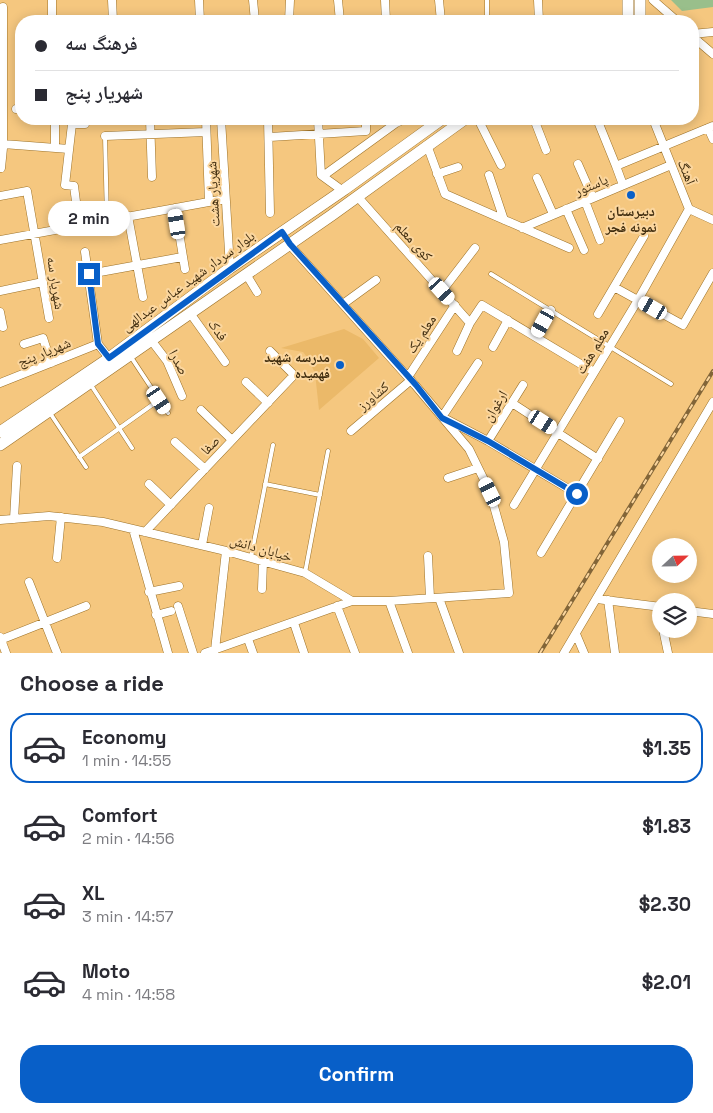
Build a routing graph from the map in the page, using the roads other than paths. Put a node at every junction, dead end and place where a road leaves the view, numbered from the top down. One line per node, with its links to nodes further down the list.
1 (52, 0): 15 (street)
2 (112, 0): 16 (street)
3 (199, 0): 17 (street)
4 (253, 0): 18 (street)
5 (290, 0): 19 (street)
6 (338, 0): 20 (street)
7 (385, 0): 21 (street)
8 (439, 0): 22 (street)
9 (487, 0): 23 (lane)
10 (538, 0): 24 (street)
11 (628, 0): 25 (street)
12 (640, 0): 26 (street)
13 (653, 0): 27 (street)
14 (3, 7): 32 (street)
15 (52, 15)
16 (113, 15)
17 (200, 15)
18 (254, 15)
19 (289, 15)
20 (339, 15)
21 (386, 15)
22 (440, 15)
23 (487, 15)
24 (539, 15)
25 (628, 15)
26 (640, 15)
27 (670, 15)
28 (713, 32): 29 (street)
29 (699, 34)
30 (699, 41): 31 (street)
31 (713, 54)
32 (1, 90): 55 (street)
33 (55, 125): 58 (street)
34 (72, 125): 59 (street)
35 (150, 125): 50 (street)
36 (206, 125): 49 (street)
37 (221, 125): 77 (street, شهریار هشت)
38 (269, 125): 53 (street)
39 (318, 125): 51 (street)
40 (366, 125): 51 (street)
41 (393, 125): 69 (street)
42 (434, 125): 73 (street, بلوار سردار شهید عباس عبدالهی)
43 (456, 125): 56 (street, بلوار سردار شهید عباس عبدالهی)
44 (481, 125): 62 (street)
45 (536, 125): 60 (street)
46 (599, 125): 64 (street)
47 (655, 125): 57 (street, آهنگ)
48 (711, 127): 54 (street); 57 (street)
49 (206, 132): 50 (street); 79 (street)
50 (151, 134): 52 (street); 70 (street)
51 (319, 134): 53 (street); 69 (street)
52 (105, 136): 86 (lane)
53 (270, 137): 83 (street)
54 (713, 139)
55 (3, 144): 58 (street); 66 (street)
56 (427, 145): 67 (street); 75 (street, بلوار سردار شهید عباس عبدالهی)
57 (664, 147): 63 (street, آهنگ); 64 (street)
58 (55, 148): 59 (street)
59 (69, 148): 89 (street)
60 (546, 150)
61 (578, 164): 76 (street)
62 (501, 165)
63 (671, 165): 72 (street, پاستور); 82 (street, آهنگ)
64 (616, 166): 72 (street)
65 (458, 167): 67 (street)
66 (0, 168)
67 (438, 174): 87 (street)
68 (489, 175): 87 (street)
69 (323, 176): 73 (street)
70 (152, 177)
71 (538, 178): 84 (street)
72 (624, 185): 76 (street, پاستور)
73 (343, 191): 91 (street, بلوار سردار شهید عباس عبدالهی)
74 (0, 196): 92 (street, شهریار سه)
75 (357, 196): 96 (street, بلوار سردار شهید عباس عبدالهی); 113 (street, کوی معلم)
76 (593, 198): 78 (street, پاستور)
77 (225, 199): 79 (street); 103 (street, شهریار هشت)
78 (584, 201): 81 (street, پاستور); 95 (street)
79 (209, 202): 80 (street)
80 (174, 208): 85 (street); 101 (street)
81 (566, 209): 84 (street, پاستور); 99 (street)
82 (689, 209): 88 (street); 116 (street, معلم هفت)
83 (270, 213)
84 (553, 214): 90 (street, پاستور)
85 (128, 216): 86 (street); 102 (street)
86 (107, 220): 89 (street)
87 (504, 220): 90 (street)
88 (713, 220)
89 (79, 225): 92 (street)
90 (522, 228): 98 (street)
91 (282, 232): 96 (street); 103 (street, بلوار سردار شهید عباس عبدالهی)
92 (35, 233): 94 (street); 110 (street, شهریار سه)
93 (644, 236): 111 (street)
94 (0, 240)
95 (600, 240)
96 (290, 244): 107 (street, بلوار سردار شهید عباس عبدالهی); 117 (street)
97 (475, 248): 113 (street)
98 (569, 248)
99 (584, 250)
100 (85, 252): 106 (street)
101 (182, 257): 102 (street); 104 (street)
102 (137, 266): 106 (street); 115 (street)
103 (230, 268): 136 (street, بلوار سردار شهید عباس عبدالهی)
104 (185, 269)
105 (713, 273): 116 (street)
106 (89, 274): 130 (street)
107 (246, 274): 114 (street); 121 (street, بلوار سردار شهید عباس عبدالهی)
108 (491, 274): 119 (lane)
109 (376, 280): 117 (street)
110 (43, 282): 112 (street); 123 (street, شهریار سه)
111 (614, 287): 116 (street); 122 (street)
112 (0, 291)
113 (442, 291): 118 (street, کوی معلم)
114 (257, 292)
115 (143, 297)
116 (638, 300): 131 (street, معلم هفت)
117 (343, 304): 141 (street)
118 (455, 306): 125 (street, کوی معلم); 141 (street, معلم یک)
119 (551, 310): 127 (street); 131 (lane)
120 (0, 312): 126 (street)
121 (190, 313): 128 (street, بلوار سردار شهید عباس عبدالهی); 137 (street, فدک)
122 (598, 314)
123 (49, 318)
124 (508, 320): 125 (street); 127 (street); 132 (street)
125 (470, 323): 134 (street)
126 (3, 327)
127 (536, 336): 140 (street)
128 (151, 340): 135 (street, بلوار سردار شهید عباس عبدالهی); 147 (street, صدرا)
129 (24, 344): 138 (street)
130 (98, 344): 136 (street); 138 (street, شهریار پنج)
131 (610, 346): 140 (street, معلم هفت); 145 (lane)
132 (492, 347)
133 (270, 351): 150 (street, صفا)
134 (457, 351)
135 (129, 355): 144 (street, بلوار سردار شهید عباس عبدالهی); 148 (lane)
136 (109, 358): 159 (street, بلوار سردار شهید عباس عبدالهی)
137 (225, 362)
138 (51, 363): 143 (street, شهریار پنج)
139 (478, 363): 155 (street)
140 (594, 372): 158 (street, معلم هفت)
141 (410, 379): 155 (street); 160 (street, کشاورز)
142 (246, 382): 150 (street)
143 (0, 383)
144 (89, 383): 153 (street, بلوار سردار شهید عباس عبدالهی); 157 (lane)
145 (672, 384)
146 (523, 385): 151 (street, ارغوان)
147 (182, 396)
148 (159, 400): 154 (lane); 157 (lane)
149 (713, 402): 201 (street)
150 (268, 403): 161 (street, صفا)
151 (512, 403): 158 (street); 162 (street, ارغوان)
152 (201, 410): 161 (street)
153 (48, 412): 164 (street, بلوار سردار شهید عباس عبدالهی); 168 (lane)
154 (168, 413)
155 (442, 418): 162 (street); 172 (street)
156 (620, 421): 169 (street)
157 (120, 429): 166 (lane); 168 (lane)
158 (558, 431): 169 (street); 173 (street, معلم هفت)
159 (0, 432)
160 (351, 432)
161 (232, 440): 174 (street, صفا)
162 (488, 441): 173 (street)
163 (175, 442): 174 (street)
164 (0, 445)
165 (273, 445): 177 (lane)
166 (132, 448)
167 (328, 452): 179 (lane)
168 (79, 457): 171 (lane)
169 (598, 459): 178 (street)
170 (17, 466): 184 (street)
171 (86, 467)
172 (478, 468): 175 (street); 200 (street)
173 (536, 468): 178 (street); 181 (street, معلم هفت)
174 (205, 469): 180 (street, صفا)
175 (448, 478)
176 (149, 484): 180 (street)
177 (265, 484): 179 (lane); 192 (lane)
178 (577, 494): 190 (street)
179 (320, 495): 195 (lane)
180 (171, 504): 187 (street, صفا)
181 (514, 505)
182 (209, 508): 188 (street)
183 (61, 518): 184 (street, خیابان دانش); 186 (street, خیابان دانش); 193 (street)
184 (14, 519): 185 (street, خیابان دانش)
185 (0, 520)
186 (133, 529): 187 (street, خیابان دانش); 199 (street)
187 (145, 532): 188 (street, خیابان دانش)
188 (202, 545): 189 (street, خیابان دانش)
189 (226, 551): 192 (street, خیابان دانش); 219 (street)
190 (541, 553)
191 (428, 556): 200 (street)
192 (250, 557): 194 (street, خیابان دانش)
193 (56, 558)
194 (263, 561): 195 (street, خیابان دانش); 198 (street)
195 (305, 573): 203 (street, خیابان دانش)
196 (29, 582): 213 (street)
197 (179, 586): 199 (street)
198 (262, 589)
199 (149, 592): 212 (street)
200 (435, 598): 204 (street); 229 (street)
201 (597, 599): 202 (street); 215 (street)
202 (608, 600): 208 (street); 232 (street)
203 (352, 601): 204 (street); 207 (street)
204 (388, 601): 228 (street)
205 (86, 606): 213 (street)
206 (178, 606): 223 (street)
207 (337, 606): 214 (street); 227 (street)
208 (652, 606)
209 (171, 611): 212 (street)
210 (697, 611): 211 (street)
211 (713, 614)
212 (156, 615): 222 (street)
213 (45, 622): 217 (street); 221 (street)
214 (294, 623): 218 (street); 226 (street)
215 (576, 634): 230 (street); 231 (street)
216 (665, 638): 233 (street)
217 (0, 639): 220 (street)
218 (248, 639): 219 (street); 225 (street)
219 (215, 650): 224 (street)
220 (6, 653)
221 (57, 653)
222 (168, 653)
223 (193, 653)
224 (205, 653)
225 (253, 653)
226 (304, 653)
227 (356, 653)
228 (408, 653)
229 (459, 653)
230 (564, 653)
231 (584, 653)
232 (615, 653)
233 (668, 653)

